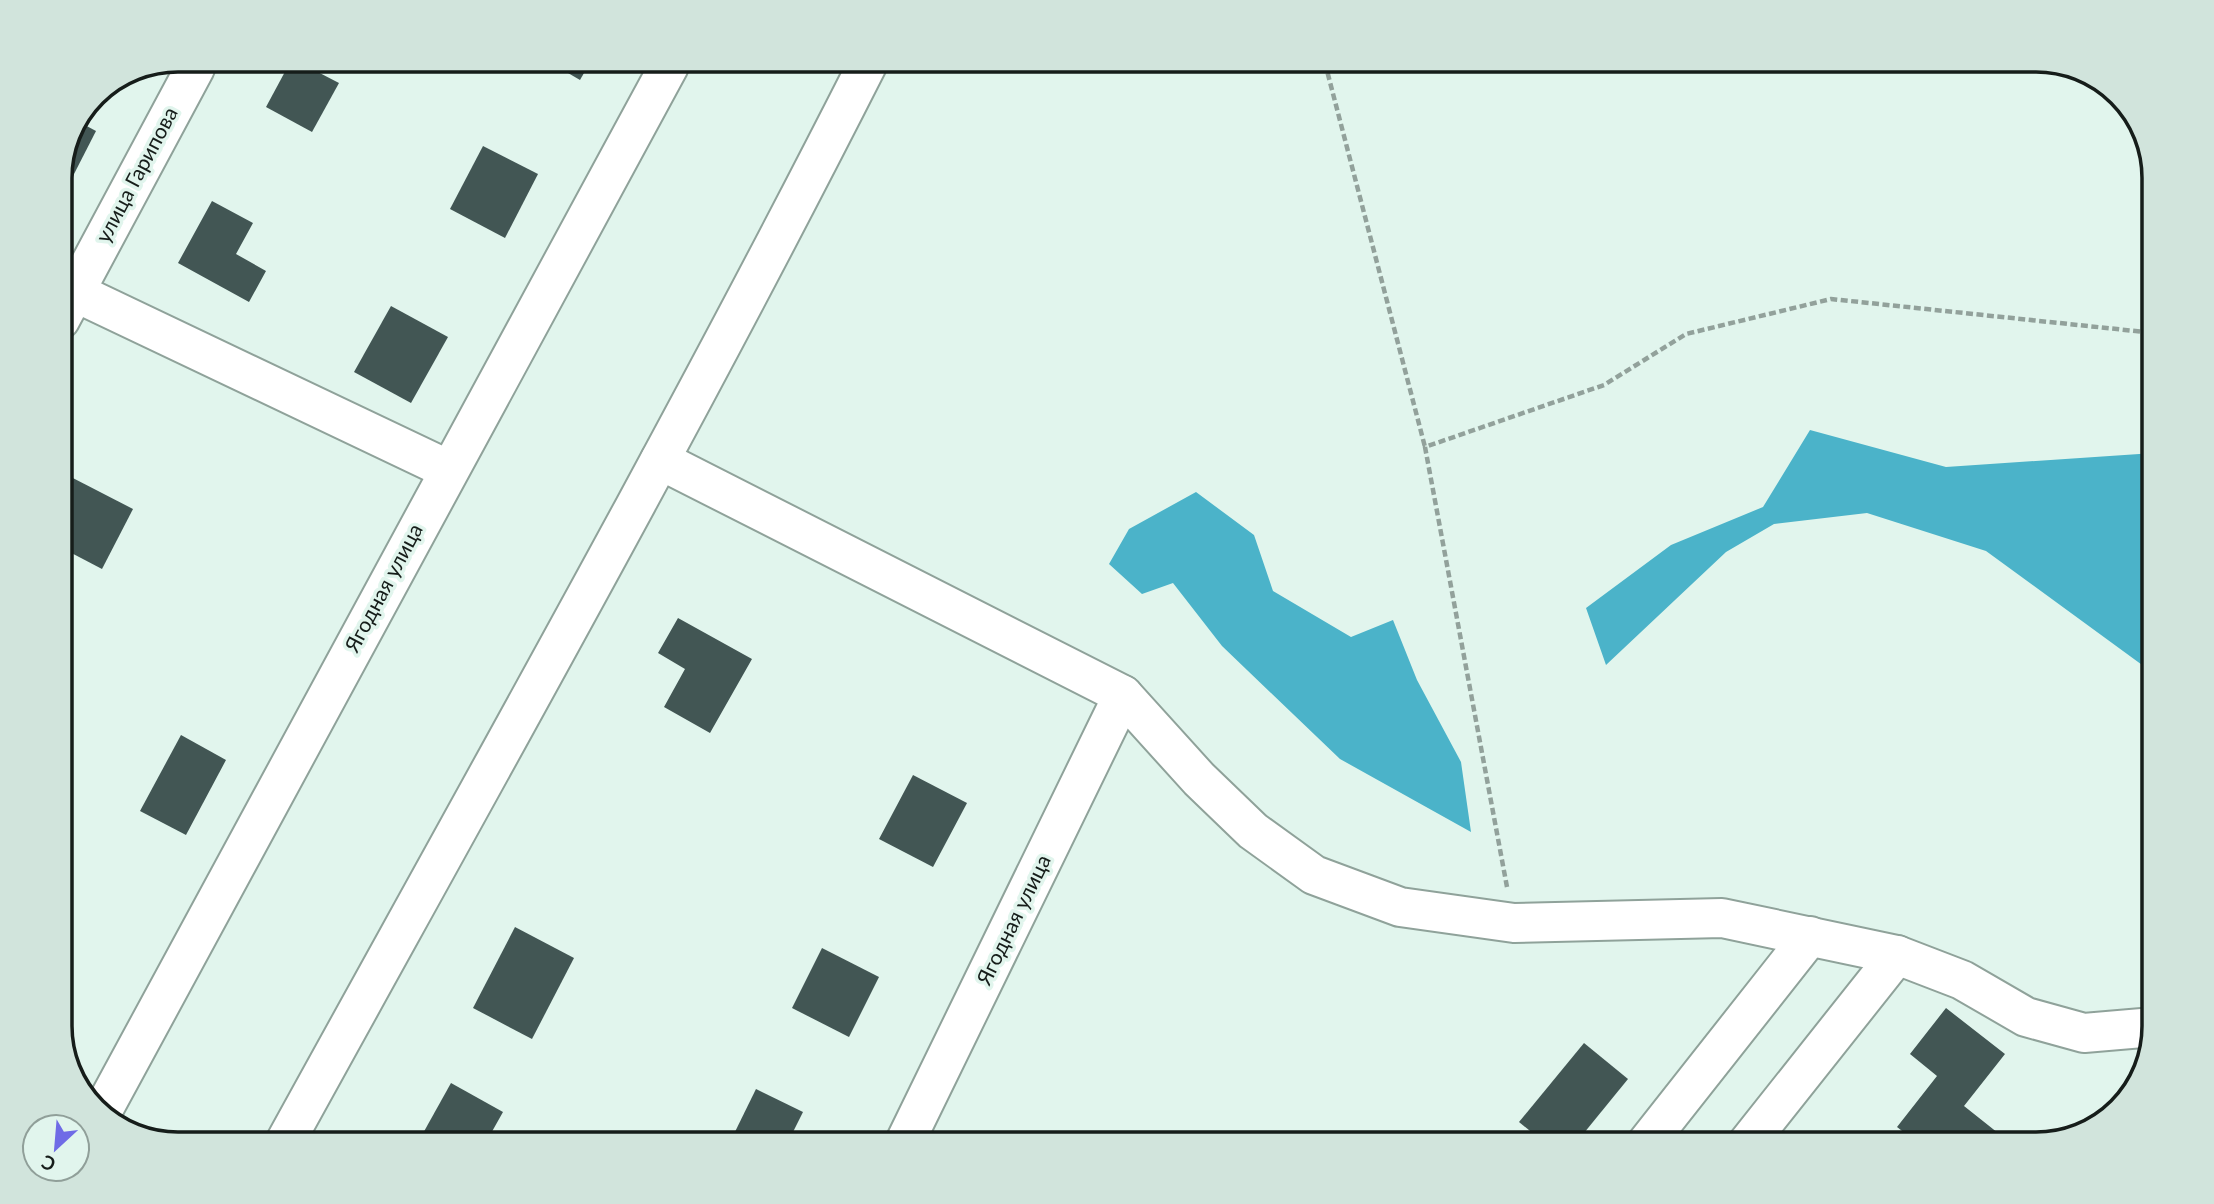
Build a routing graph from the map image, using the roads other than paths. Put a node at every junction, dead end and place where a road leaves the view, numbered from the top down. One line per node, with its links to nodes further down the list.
1 (193, 72): 4 (street, улица Гарипова)
2 (666, 72): 7 (street, Ягодная улица)
3 (863, 72): 6 (street)
4 (72, 285)
5 (72, 303): 7 (street)
6 (660, 460): 8 (street); 13 (street)
7 (449, 470): 12 (street, Ягодная улица)
8 (1123, 695): 9 (street); 14 (street, Ягодная улица)
9 (1810, 936): 10 (street); 15 (street)
10 (1897, 955): 11 (street); 16 (street)
11 (2142, 1028)
12 (106, 1104)
13 (291, 1132)
14 (910, 1132)
15 (1655, 1132)
16 (1757, 1132)

